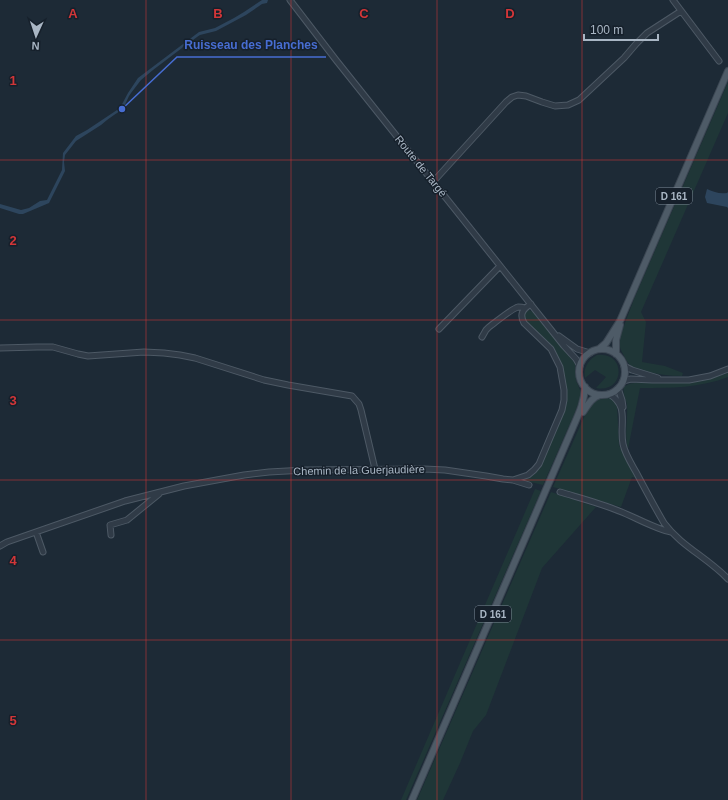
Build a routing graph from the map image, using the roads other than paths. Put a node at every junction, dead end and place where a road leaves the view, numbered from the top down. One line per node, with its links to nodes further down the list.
1 (290, 0): 6 (street, Route de Targé)
2 (673, 0): 3 (street)
3 (681, 11): 4 (street); 6 (street)
4 (719, 61)
5 (728, 71): 10 (main road, D 161)
6 (433, 182): 7 (street, Route de Targé)
7 (500, 266): 8 (street, Route de Targé); 11 (street)
8 (531, 304): 9 (street); 12 (street, Route de Targé)
9 (525, 308): 13 (street); 30 (street)
10 (620, 321): 15 (main road, D 161); 17 (main road, D 161)
11 (440, 328)
12 (553, 332): 16 (street, Route de Targé); 18 (street, Route de Targé)
13 (482, 337)
14 (0, 348): 29 (street)
15 (600, 349): 16 (main road); 17 (main road)
16 (590, 353): 18 (main road)
17 (616, 354): 19 (main road)
18 (580, 366): 23 (main road)
19 (624, 366): 21 (street); 22 (main road)
20 (728, 369): 21 (street)
21 (665, 380): 22 (street)
22 (623, 381): 24 (main road)
23 (585, 387): 26 (main road); 28 (main road, D 161)
24 (618, 388): 25 (main road); 27 (street)
25 (610, 394): 26 (main road); 27 (street)
26 (600, 395): 28 (main road, D 161)
27 (623, 416): 35 (street)
28 (574, 427): 40 (main road, D 161)
29 (375, 469): 30 (street, Chemin de la Guerjaudière); 32 (street, Chemin de la Guerjaudière)
30 (513, 480): 31 (street, Chemin de la Guerjaudière)
31 (529, 485)
32 (162, 492): 34 (street, Chemin de la Guerjaudière); 36 (street)
33 (560, 492): 35 (street)
34 (36, 532): 37 (street, Chemin de la Guerjaudière); 38 (street)
35 (671, 532): 39 (street)
36 (111, 535)
37 (0, 546)
38 (43, 552)
39 (728, 578)
40 (412, 800)

